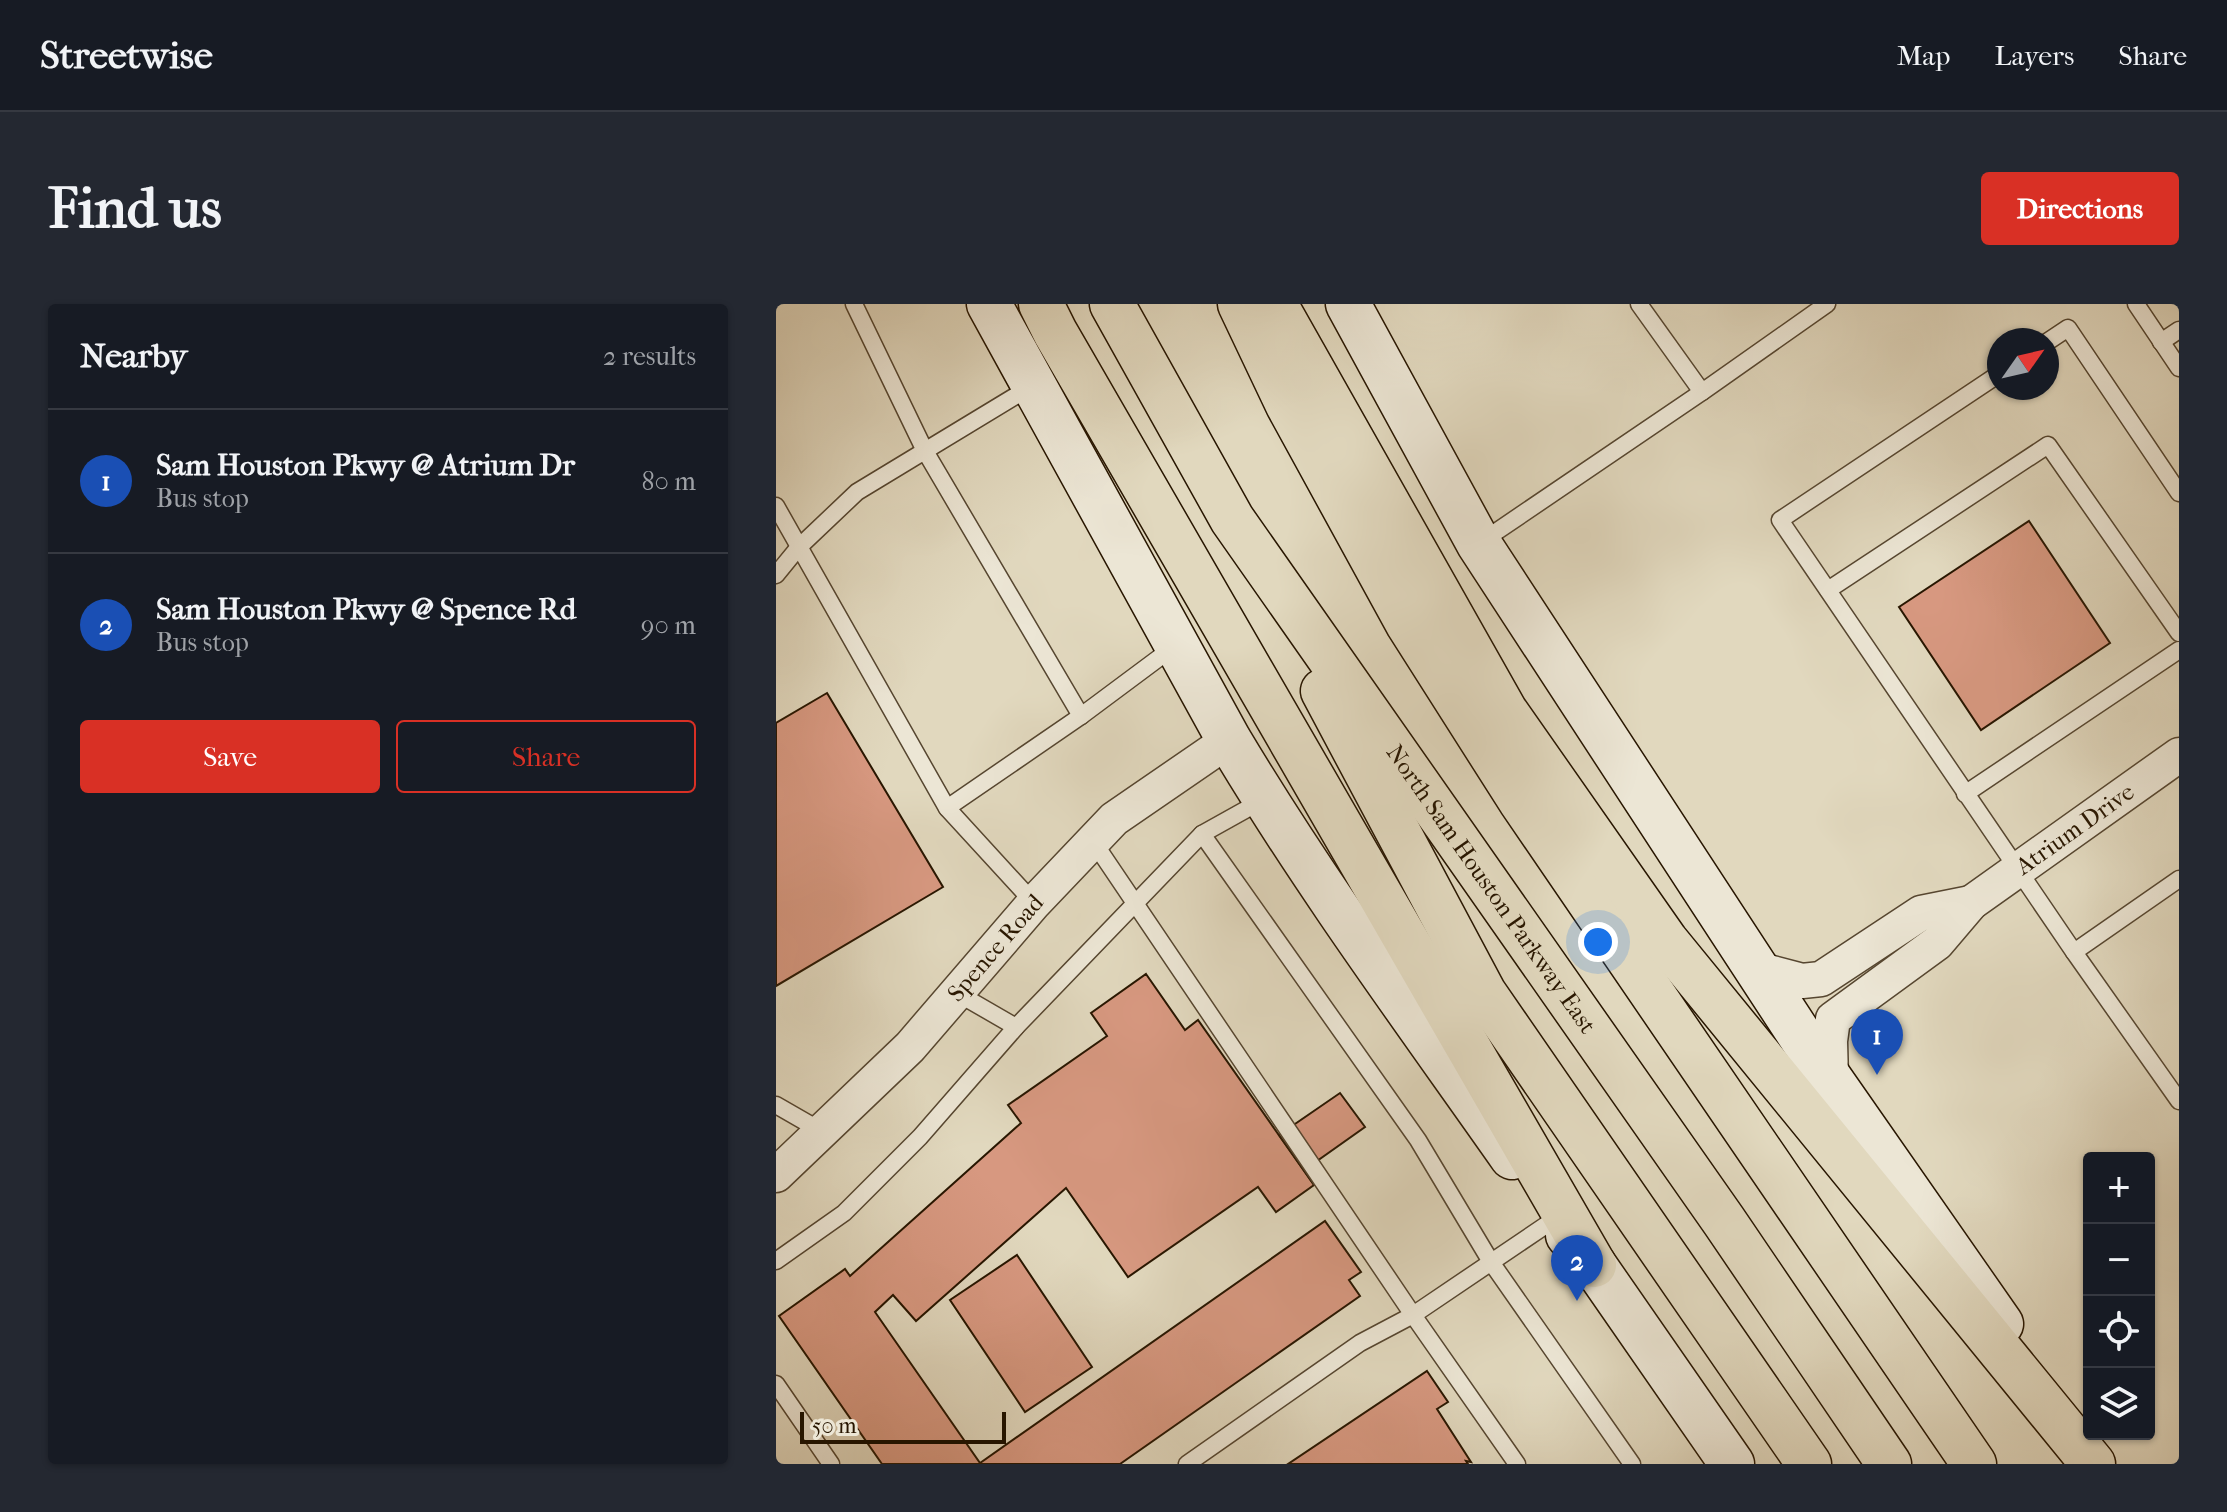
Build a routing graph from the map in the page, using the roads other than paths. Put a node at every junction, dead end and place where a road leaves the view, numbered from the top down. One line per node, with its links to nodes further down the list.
1 (854, 304): 18 (lane)
2 (989, 304): 16 (main road)
3 (1041, 304): 54 (highway)
4 (1112, 304): 21 (highway, North Sam Houston Parkway East)
5 (1240, 304): 64 (highway)
6 (1275, 304): 65 (highway)
7 (1348, 304): 22 (main road)
8 (1639, 304): 17 (lane)
9 (1827, 304): 17 (lane)
10 (2136, 304): 13 (lane)
11 (2179, 330): 13 (lane)
12 (2059, 334): 19 (lane)
13 (2161, 342): 14 (lane)
14 (2179, 368)
15 (1987, 382): 25 (lane)
16 (1032, 386): 18 (lane); 27 (main road)
17 (1702, 392): 22 (lane)
18 (925, 451): 23 (lane); 29 (lane)
19 (2179, 493)
20 (776, 506): 23 (lane)
21 (1232, 519): 62 (highway); 63 (highway, North Sam Houston Parkway East)
22 (1479, 544): 43 (main road)
23 (798, 548): 24 (lane); 34 (lane)
24 (776, 575)
25 (1828, 590): 26 (lane); 32 (lane)
26 (2179, 633)
27 (1176, 645): 29 (lane); 30 (main road)
28 (2179, 650): 32 (lane)
29 (1081, 716): 34 (lane)
30 (1229, 740): 33 (main road); 36 (street, Spence Road)
31 (2179, 755): 37 (street, Atrium Drive)
32 (1965, 794): 37 (lane)
33 (1264, 799): 35 (lane); 51 (main road)
34 (947, 808): 39 (lane)
35 (1202, 834): 41 (lane); 53 (lane)
36 (1093, 841): 39 (street, Spence Road); 41 (lane)
37 (2017, 870): 40 (street, Atrium Drive); 42 (lane)
38 (2179, 879): 42 (lane)
39 (1034, 903): 44 (street, Spence Road)
40 (1971, 903): 43 (street, Atrium Drive); 46 (street, Atrium Drive)
41 (1135, 904): 45 (lane); 55 (lane)
42 (2074, 952): 47 (lane)
43 (1757, 969): 46 (main road)
44 (957, 993): 45 (lane); 49 (street, Spence Road)
45 (1016, 1027): 52 (lane)
46 (1831, 1080): 65 (main road)
47 (2179, 1101)
48 (776, 1105): 49 (lane)
49 (823, 1132): 50 (street, Spence Road)
50 (776, 1175)
51 (1555, 1219): 53 (lane); 54 (main road)
52 (776, 1261)
53 (1491, 1262): 55 (lane); 60 (lane)
54 (1594, 1265): 61 (main road)
55 (1413, 1315): 58 (lane); 59 (lane)
56 (776, 1384): 57 (lane)
57 (831, 1464)
58 (1187, 1464)
59 (1517, 1464)
60 (1632, 1464)
61 (1732, 1464)
62 (1809, 1464)
63 (1889, 1464)
64 (1974, 1464)
65 (2096, 1464)

